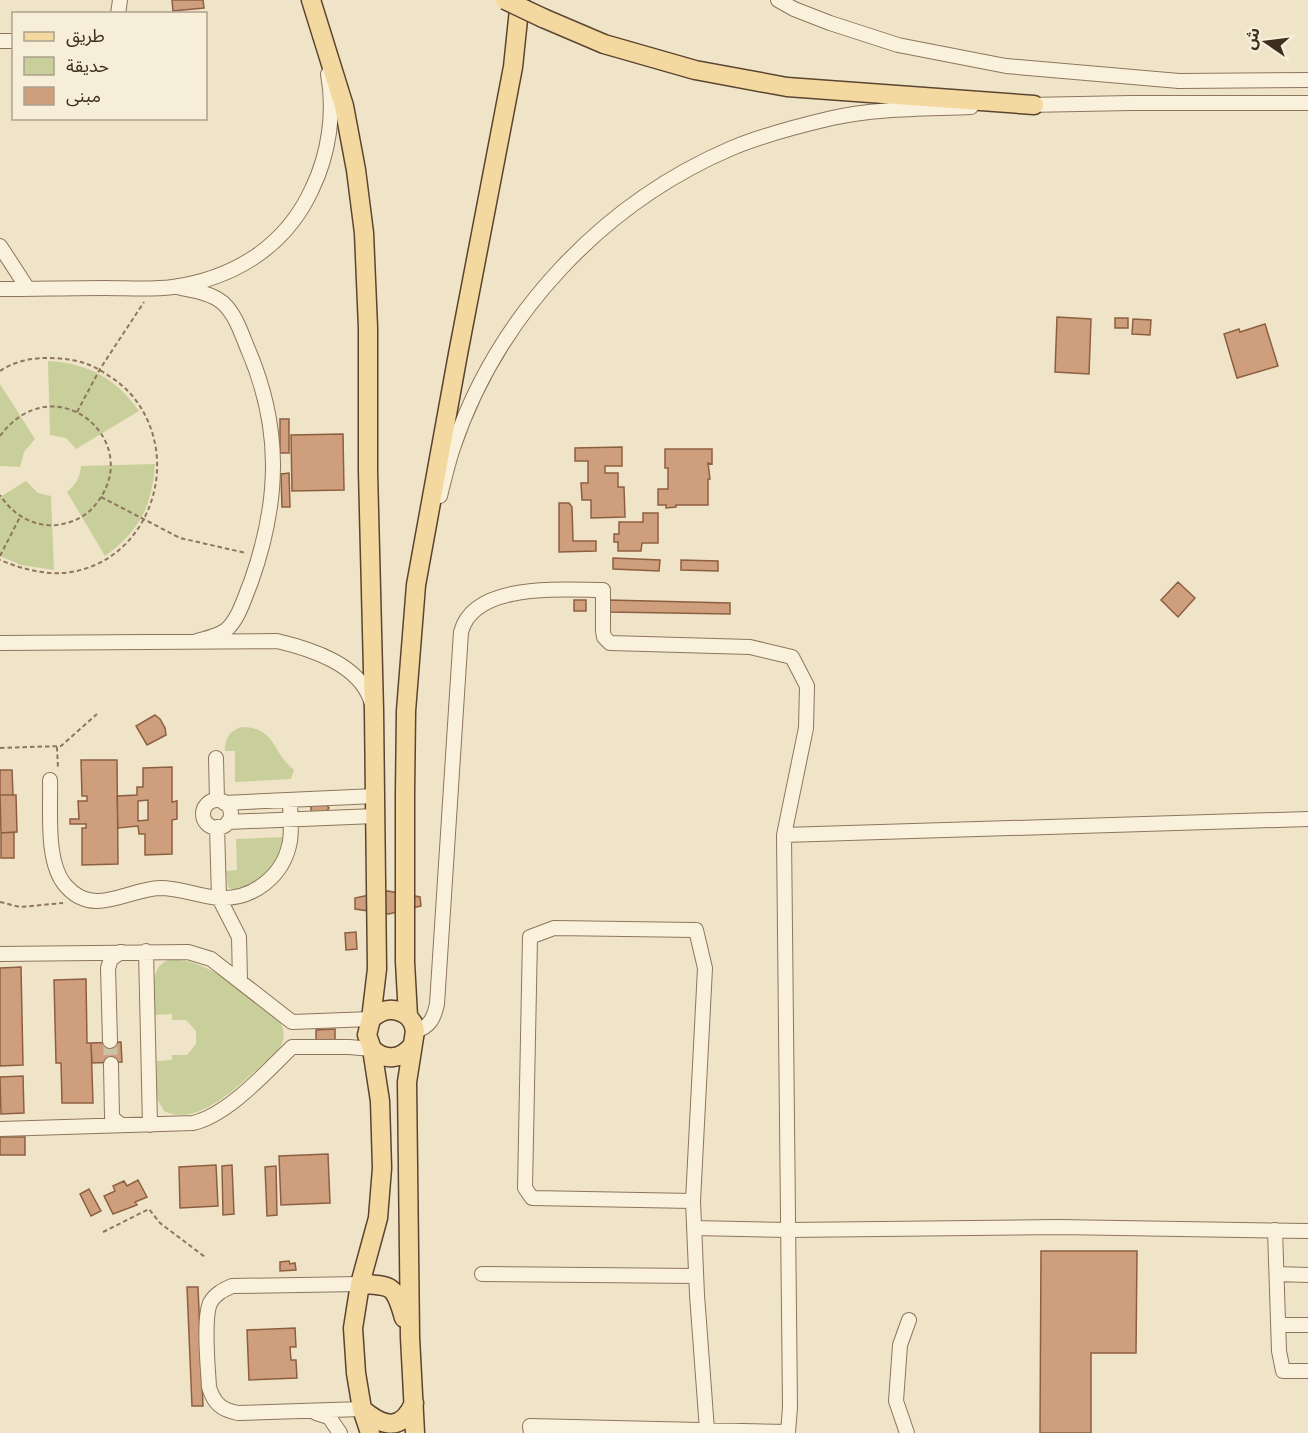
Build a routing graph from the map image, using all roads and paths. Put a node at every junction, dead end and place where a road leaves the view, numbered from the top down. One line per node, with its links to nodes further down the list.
1 (310, 0): 5 (main road)
2 (505, 0): 8 (main road, bridge)
3 (520, 0): 24 (main road)
4 (778, 0): 6 (street)
5 (318, 18): 10 (street); 27 (main road)
6 (1308, 80)
7 (1308, 103): 8 (street)
8 (1034, 105): 24 (street)
9 (0, 246): 13 (street)
10 (172, 287): 11 (street); 22 (street)
11 (154, 288): 13 (street); 14 (path)
12 (0, 289): 13 (street)
13 (28, 289)
14 (100, 369): 15 (path); 16 (path); 21 (path)
15 (0, 371)
16 (77, 412): 17 (path); 19 (path)
17 (0, 436)
18 (0, 495): 20 (path)
19 (101, 498): 20 (path); 21 (path)
20 (20, 517): 23 (path)
21 (143, 520): 22 (path); 23 (path)
22 (260, 556): 25 (street)
23 (0, 558)
24 (416, 585): 50 (main road)
25 (196, 640): 26 (street); 27 (street)
26 (0, 643)
27 (374, 711): 33 (main road)
28 (97, 714): 29 (path)
29 (57, 746): 30 (path); 32 (path)
30 (0, 748)
31 (216, 758): 35 (street)
32 (50, 780): 42 (street)
33 (375, 796): 34 (street); 36 (main road)
34 (290, 800): 35 (street); 38 (street)
35 (221, 802): 39 (street); 39 (street)
36 (375, 816): 38 (street); 48 (main road)
37 (1308, 819): 40 (street)
38 (291, 820): 39 (street); 41 (street)
39 (223, 824): 41 (street)
40 (784, 835): 50 (street); 60 (street)
41 (219, 898): 42 (street); 47 (street)
42 (87, 899): 43 (path)
43 (0, 902)
44 (146, 951): 45 (street); 47 (street); 56 (street)
45 (121, 952): 46 (street); 51 (street)
46 (0, 954)
47 (240, 981): 49 (street)
48 (371, 1019): 49 (street); 50 (main road); 53 (main road)
49 (292, 1022): 52 (street)
50 (412, 1031): 53 (main road); 73 (main road)
51 (110, 1041)
52 (292, 1047): 53 (street); 56 (street)
53 (372, 1049): 69 (main road)
54 (111, 1064): 55 (street)
55 (123, 1125): 56 (street); 57 (street)
56 (150, 1125)
57 (0, 1129)
58 (693, 1202): 58 (street); 59 (street)
59 (694, 1228): 60 (street); 68 (street)
60 (788, 1230): 61 (street); 79 (street)
61 (1275, 1230): 62 (street); 66 (street)
62 (1308, 1231)
63 (103, 1232): 64 (path)
64 (205, 1257)
65 (482, 1274): 68 (street)
66 (1277, 1274): 67 (street); 71 (street)
67 (1308, 1275)
68 (696, 1276): 78 (street)
69 (360, 1284): 73 (main road); 76 (main road); 77 (street)
70 (909, 1320): 84 (street)
71 (1278, 1324): 72 (street); 74 (street)
72 (1308, 1324)
73 (410, 1337): 75 (main road)
74 (1308, 1371)
75 (414, 1403): 76 (main road); 82 (main road)
76 (362, 1409): 77 (street); 81 (main road)
77 (308, 1411): 80 (street)
78 (703, 1431): 79 (street); 83 (street)
79 (788, 1432)
80 (340, 1433)
81 (370, 1433)
82 (415, 1433)
83 (531, 1433)
84 (907, 1433)

